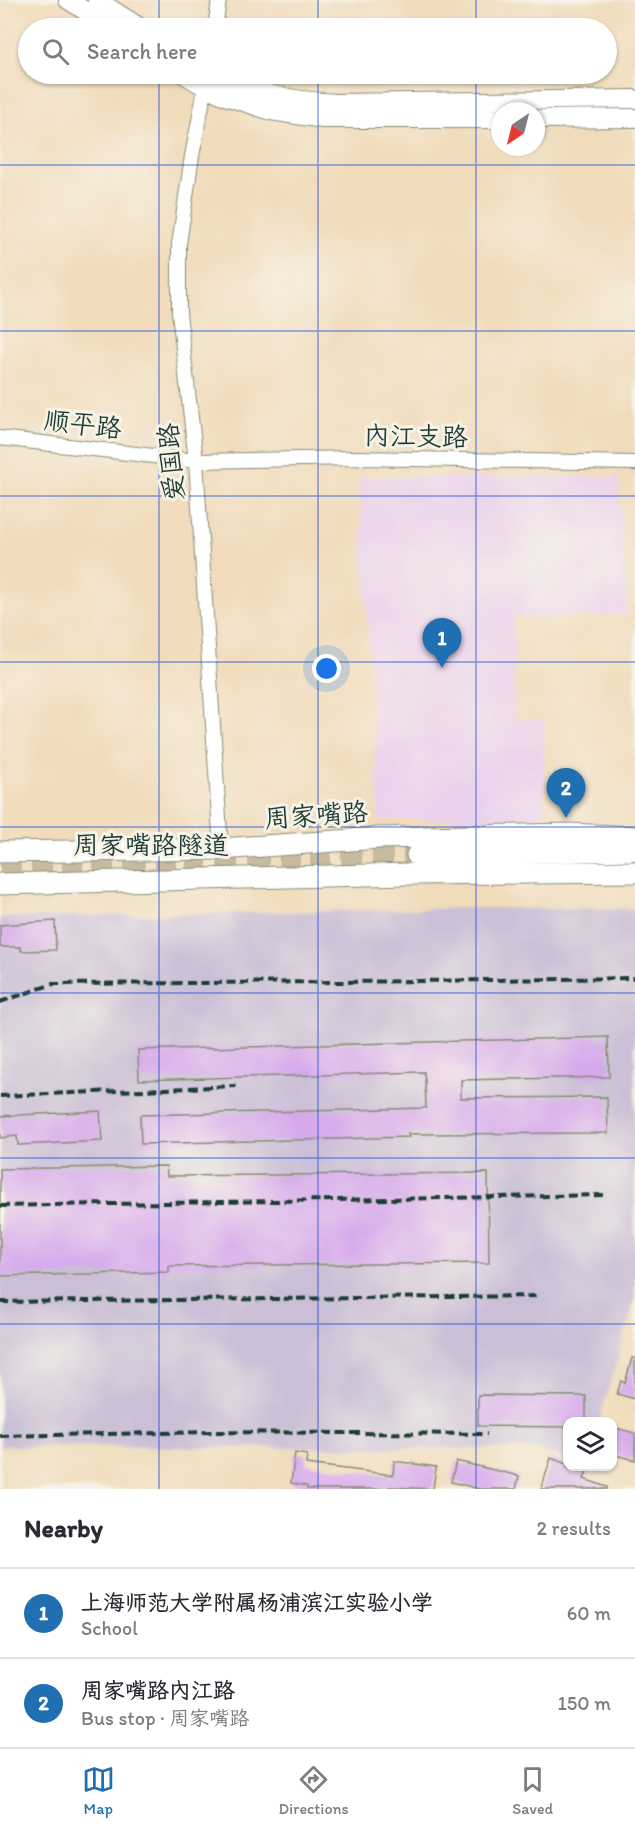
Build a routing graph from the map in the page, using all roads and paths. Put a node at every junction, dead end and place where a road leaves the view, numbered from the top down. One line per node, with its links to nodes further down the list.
1 (68, 0): 4 (main road)
2 (97, 0): 5 (main road)
3 (219, 0): 6 (street)
4 (96, 18)
5 (125, 18)
6 (216, 18)
7 (208, 84): 15 (street, 爱国路)
8 (215, 84): 12 (main road)
9 (234, 84): 10 (main road)
10 (635, 99)
11 (635, 118): 13 (main road)
12 (491, 119)
13 (545, 119)
14 (0, 438): 15 (street, 顺平路)
15 (196, 461): 16 (street, 内江支路); 18 (street, 爱国路)
16 (635, 463)
17 (635, 837): 18 (main road, 周家嘴路)
18 (221, 849): 20 (main road, 周家嘴路)
19 (635, 850): 21 (main road, 周家嘴路隧道)
20 (0, 852)
21 (413, 865): 22 (main road); 23 (main road, 周家嘴路隧道); 24 (main road)
22 (635, 872)
23 (0, 873)
24 (0, 884)

